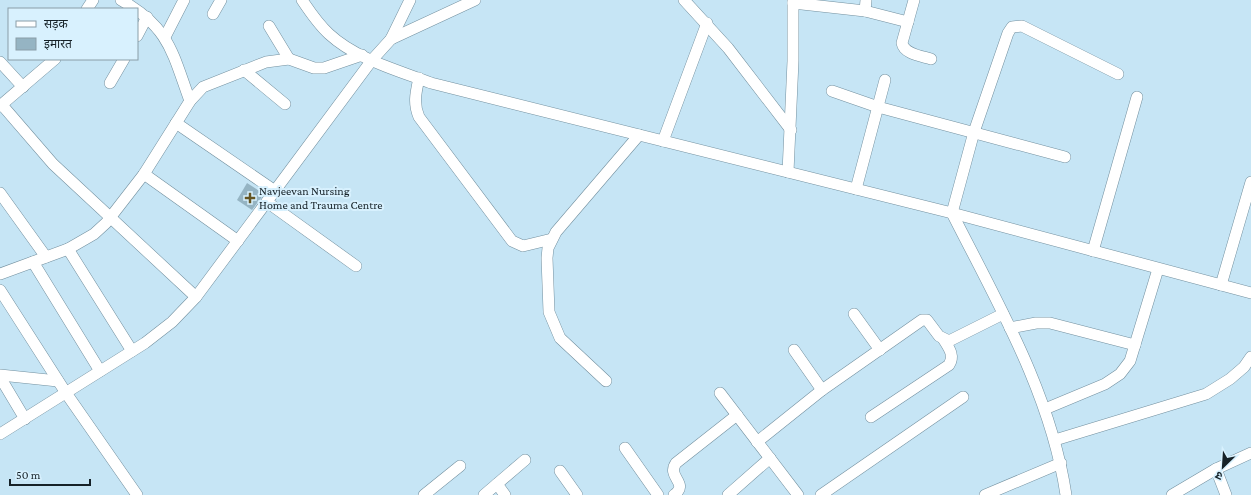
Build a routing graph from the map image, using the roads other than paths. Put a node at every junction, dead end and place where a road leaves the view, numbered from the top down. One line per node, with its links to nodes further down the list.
1 (122, 0): 11 (street)
2 (184, 0): 19 (street)
3 (221, 0): 13 (street)
4 (302, 0): 21 (street)
5 (410, 0): 20 (street)
6 (475, 0): 20 (street)
7 (684, 0): 16 (street)
8 (914, 0): 15 (street)
9 (793, 1): 10 (street); 41 (street)
10 (865, 5): 15 (street)
11 (134, 8)
12 (138, 11): 14 (street)
13 (213, 14)
14 (147, 17): 18 (street); 19 (street)
15 (908, 22): 22 (street)
16 (707, 23): 41 (street); 44 (street)
17 (269, 26): 25 (street)
18 (138, 34)
19 (165, 37): 36 (street)
20 (391, 39): 26 (street)
21 (362, 55): 25 (street); 26 (street)
22 (931, 59)
23 (55, 60): 33 (street)
24 (123, 60): 32 (street)
25 (289, 60): 28 (street)
26 (372, 60): 30 (street); 50 (street)
27 (0, 62): 33 (street)
28 (244, 70): 36 (street); 37 (street)
29 (1118, 74): 42 (street)
30 (418, 78): 43 (street); 55 (street)
31 (884, 80): 39 (street)
32 (110, 83)
33 (23, 87): 38 (street)
34 (832, 91): 39 (street)
35 (1137, 97): 58 (street)
36 (190, 101): 40 (street)
37 (285, 104)
38 (1, 106): 54 (street)
39 (878, 107): 42 (street); 49 (street)
40 (176, 123): 47 (street); 50 (street)
41 (791, 130): 46 (street)
42 (974, 132): 45 (street); 53 (street)
43 (639, 135): 44 (street); 55 (street)
44 (663, 141): 46 (street)
45 (1065, 157)
46 (788, 172): 49 (street)
47 (144, 174): 54 (street); 56 (street)
48 (1251, 182): 64 (street)
49 (856, 189): 53 (street)
50 (275, 191): 52 (street)
51 (0, 193): 59 (street)
52 (267, 202): 56 (street); 61 (street)
53 (952, 213): 58 (street); 69 (street)
54 (111, 217): 57 (street); 67 (street)
55 (552, 239): 80 (street)
56 (238, 241): 67 (street)
57 (68, 249): 59 (street); 75 (street)
58 (1093, 251): 62 (street)
59 (46, 257): 60 (street)
60 (33, 262): 63 (street); 77 (street)
61 (356, 266)
62 (1158, 269): 64 (street); 72 (street)
63 (0, 274)
64 (1221, 285): 66 (street)
65 (0, 290): 79 (street)
66 (1251, 293)
67 (196, 297): 75 (street)
68 (854, 314): 74 (street)
69 (1003, 314): 70 (street); 71 (street)
70 (1010, 328): 72 (street); 85 (street)
71 (944, 340): 74 (street); 87 (street)
72 (1135, 345): 85 (street)
73 (794, 350): 81 (street)
74 (880, 350): 81 (street)
75 (132, 351): 77 (street)
76 (1251, 357): 90 (street)
77 (100, 372): 82 (street)
78 (0, 376): 79 (street); 88 (street)
79 (58, 381): 82 (street)
80 (606, 381)
81 (822, 390): 91 (street)
82 (66, 393): 88 (street); 102 (street)
83 (720, 393): 86 (street)
84 (962, 397): 110 (street)
85 (1045, 409): 90 (street)
86 (737, 415): 91 (street); 107 (street)
87 (871, 417)
88 (25, 419): 89 (street)
89 (0, 434)
90 (1055, 440): 96 (street)
91 (757, 442): 94 (street)
92 (625, 448): 101 (street)
93 (1251, 452): 98 (street)
94 (770, 458): 108 (street); 109 (street)
95 (525, 460): 100 (street)
96 (1061, 463): 111 (street); 112 (street)
97 (460, 466): 103 (street)
98 (1216, 469): 113 (street); 114 (street)
99 (560, 471): 106 (street)
100 (497, 484): 104 (street); 105 (street)
101 (654, 494)
102 (137, 495)
103 (424, 495)
104 (484, 495)
105 (505, 495)
106 (577, 495)
107 (674, 495)
108 (728, 495)
109 (798, 495)
110 (821, 495)
111 (985, 495)
112 (1066, 495)
113 (1172, 495)
114 (1226, 495)

